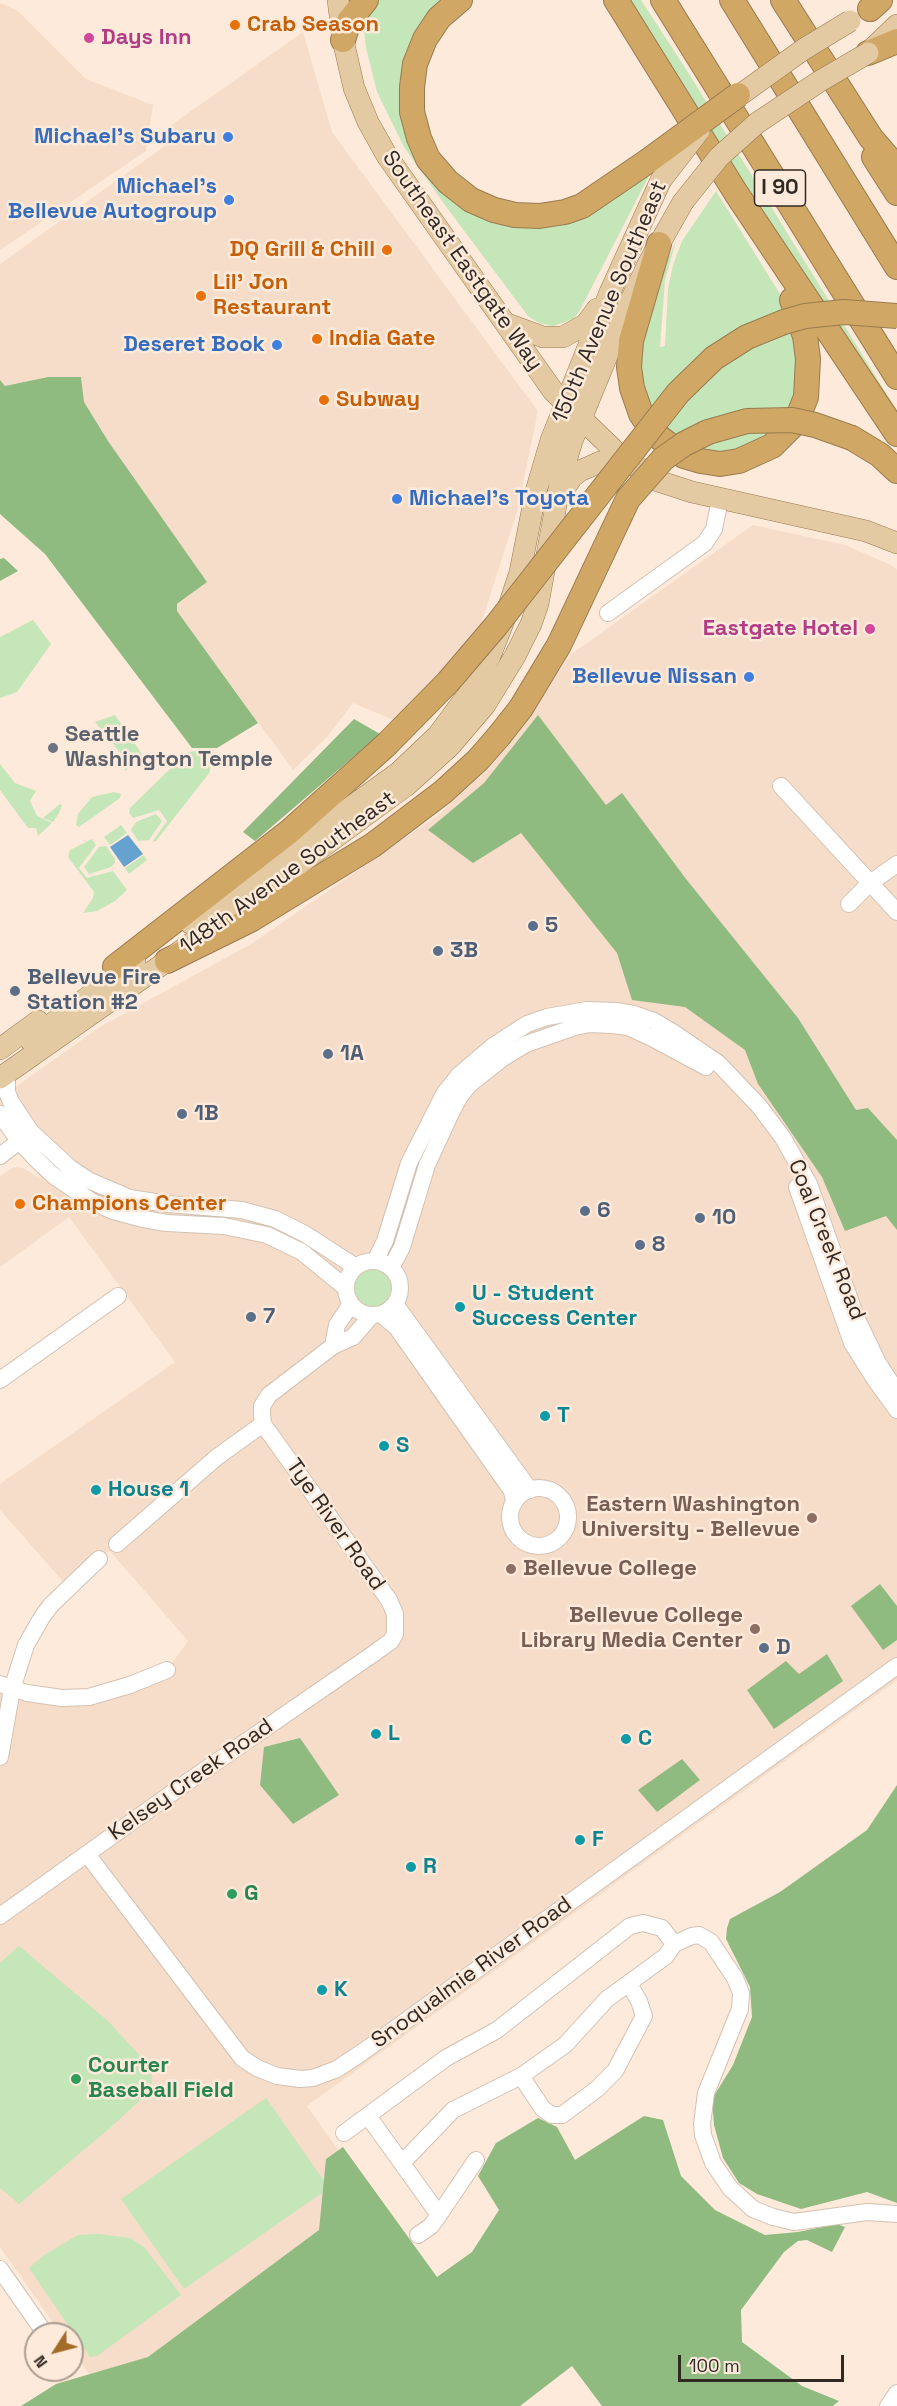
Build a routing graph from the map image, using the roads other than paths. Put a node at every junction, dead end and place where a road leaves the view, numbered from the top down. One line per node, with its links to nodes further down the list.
1 (338, 0): 11 (main road, Southeast Eastgate Way)
2 (366, 0): 11 (highway)
3 (460, 0): 18 (highway)
4 (598, 0): 14 (highway)
5 (616, 0): 14 (highway)
6 (663, 0): 29 (highway, I 90)
7 (732, 0): 19 (highway, I 90)
8 (783, 0): 16 (highway)
9 (872, 8): 15 (main road, bridge)
10 (897, 26): 13 (main road, 150th Avenue Southeast)
11 (343, 40): 28 (main road, Southeast Eastgate Way)
12 (897, 41): 13 (highway)
13 (868, 53): 22 (main road, 150th Avenue Southeast, bridge)
14 (664, 78): 20 (highway)
15 (738, 95): 18 (highway, bridge)
16 (843, 95): 17 (highway); 21 (highway)
17 (897, 168)
18 (655, 170): 25 (main road, 150th Avenue Southeast)
19 (843, 182): 23 (highway, I 90); 24 (highway)
20 (736, 193): 26 (highway); 31 (highway)
21 (897, 193)
22 (658, 244): 26 (highway); 30 (main road, 150th Avenue Southeast)
23 (897, 267)
24 (897, 277)
25 (610, 292): 28 (main road); 30 (main road, 150th Avenue Southeast)
26 (789, 292): 32 (highway)
27 (897, 316): 47 (highway, bridge)
28 (504, 323): 30 (main road, Southeast Eastgate Way)
29 (897, 377)
30 (574, 411): 33 (main road, Southeast Eastgate Way); 36 (main road, 150th Avenue Southeast); 39 (main road, 150th Avenue Southeast)
31 (897, 434)
32 (897, 450)
33 (633, 466): 35 (main road, Southeast Eastgate Way); 36 (main road)
34 (897, 471): 46 (highway, bridge)
35 (720, 500): 37 (main road, Southeast Eastgate Way); 38 (street)
36 (554, 514): 40 (main road, 150th Avenue Southeast)
37 (897, 543)
38 (608, 613)
39 (498, 637): 46 (main road, 148th Avenue Southeast)
40 (515, 656): 46 (main road, 148th Avenue Southeast)
41 (781, 786): 43 (street)
42 (897, 864): 43 (street)
43 (870, 883): 44 (street); 45 (street)
44 (849, 904)
45 (897, 912)
46 (166, 951): 47 (main road, 148th Avenue Southeast); 49 (main road, 148th Avenue Southeast)
47 (115, 967): 48 (main road, 148th Avenue Southeast)
48 (0, 1048)
49 (2, 1072): 51 (street)
50 (0, 1114): 51 (street)
51 (25, 1136): 52 (street); 54 (street); 57 (street)
52 (0, 1156)
53 (375, 1261): 54 (street); 55 (street); 61 (street, Coal Creek Road)
54 (356, 1267): 57 (street)
55 (391, 1268): 58 (street); 62 (street, Coal Creek Road)
56 (118, 1296): 60 (street)
57 (348, 1296): 58 (street); 59 (street)
58 (383, 1311): 59 (street); 64 (street); 65 (street)
59 (333, 1346): 63 (street)
60 (0, 1380)
61 (897, 1392)
62 (897, 1410)
63 (263, 1424): 66 (street); 68 (street, Tye River Road)
64 (530, 1490): 65 (street); 65 (street)
65 (514, 1503)
66 (117, 1544)
67 (99, 1559): 71 (street)
68 (384, 1646): 73 (street, Kelsey Creek Road)
69 (897, 1666): 73 (street, Snoqualmie River Road)
70 (167, 1670): 71 (street)
71 (6, 1687): 72 (street)
72 (0, 1757)
73 (87, 1854): 74 (street, Kelsey Creek Road)
74 (0, 1916)
75 (674, 1944): 76 (street); 78 (street); 82 (street)
76 (629, 1984): 77 (street); 77 (street)
77 (521, 2076): 81 (street)
78 (368, 2116): 79 (street); 81 (street)
79 (344, 2133)
80 (476, 2160): 83 (street)
81 (402, 2163): 83 (street)
82 (897, 2214)
83 (439, 2215): 84 (street)
84 (418, 2235)
85 (0, 2269): 86 (street)
86 (37, 2322)
87 (897, 2392): 88 (street)
88 (888, 2406)

